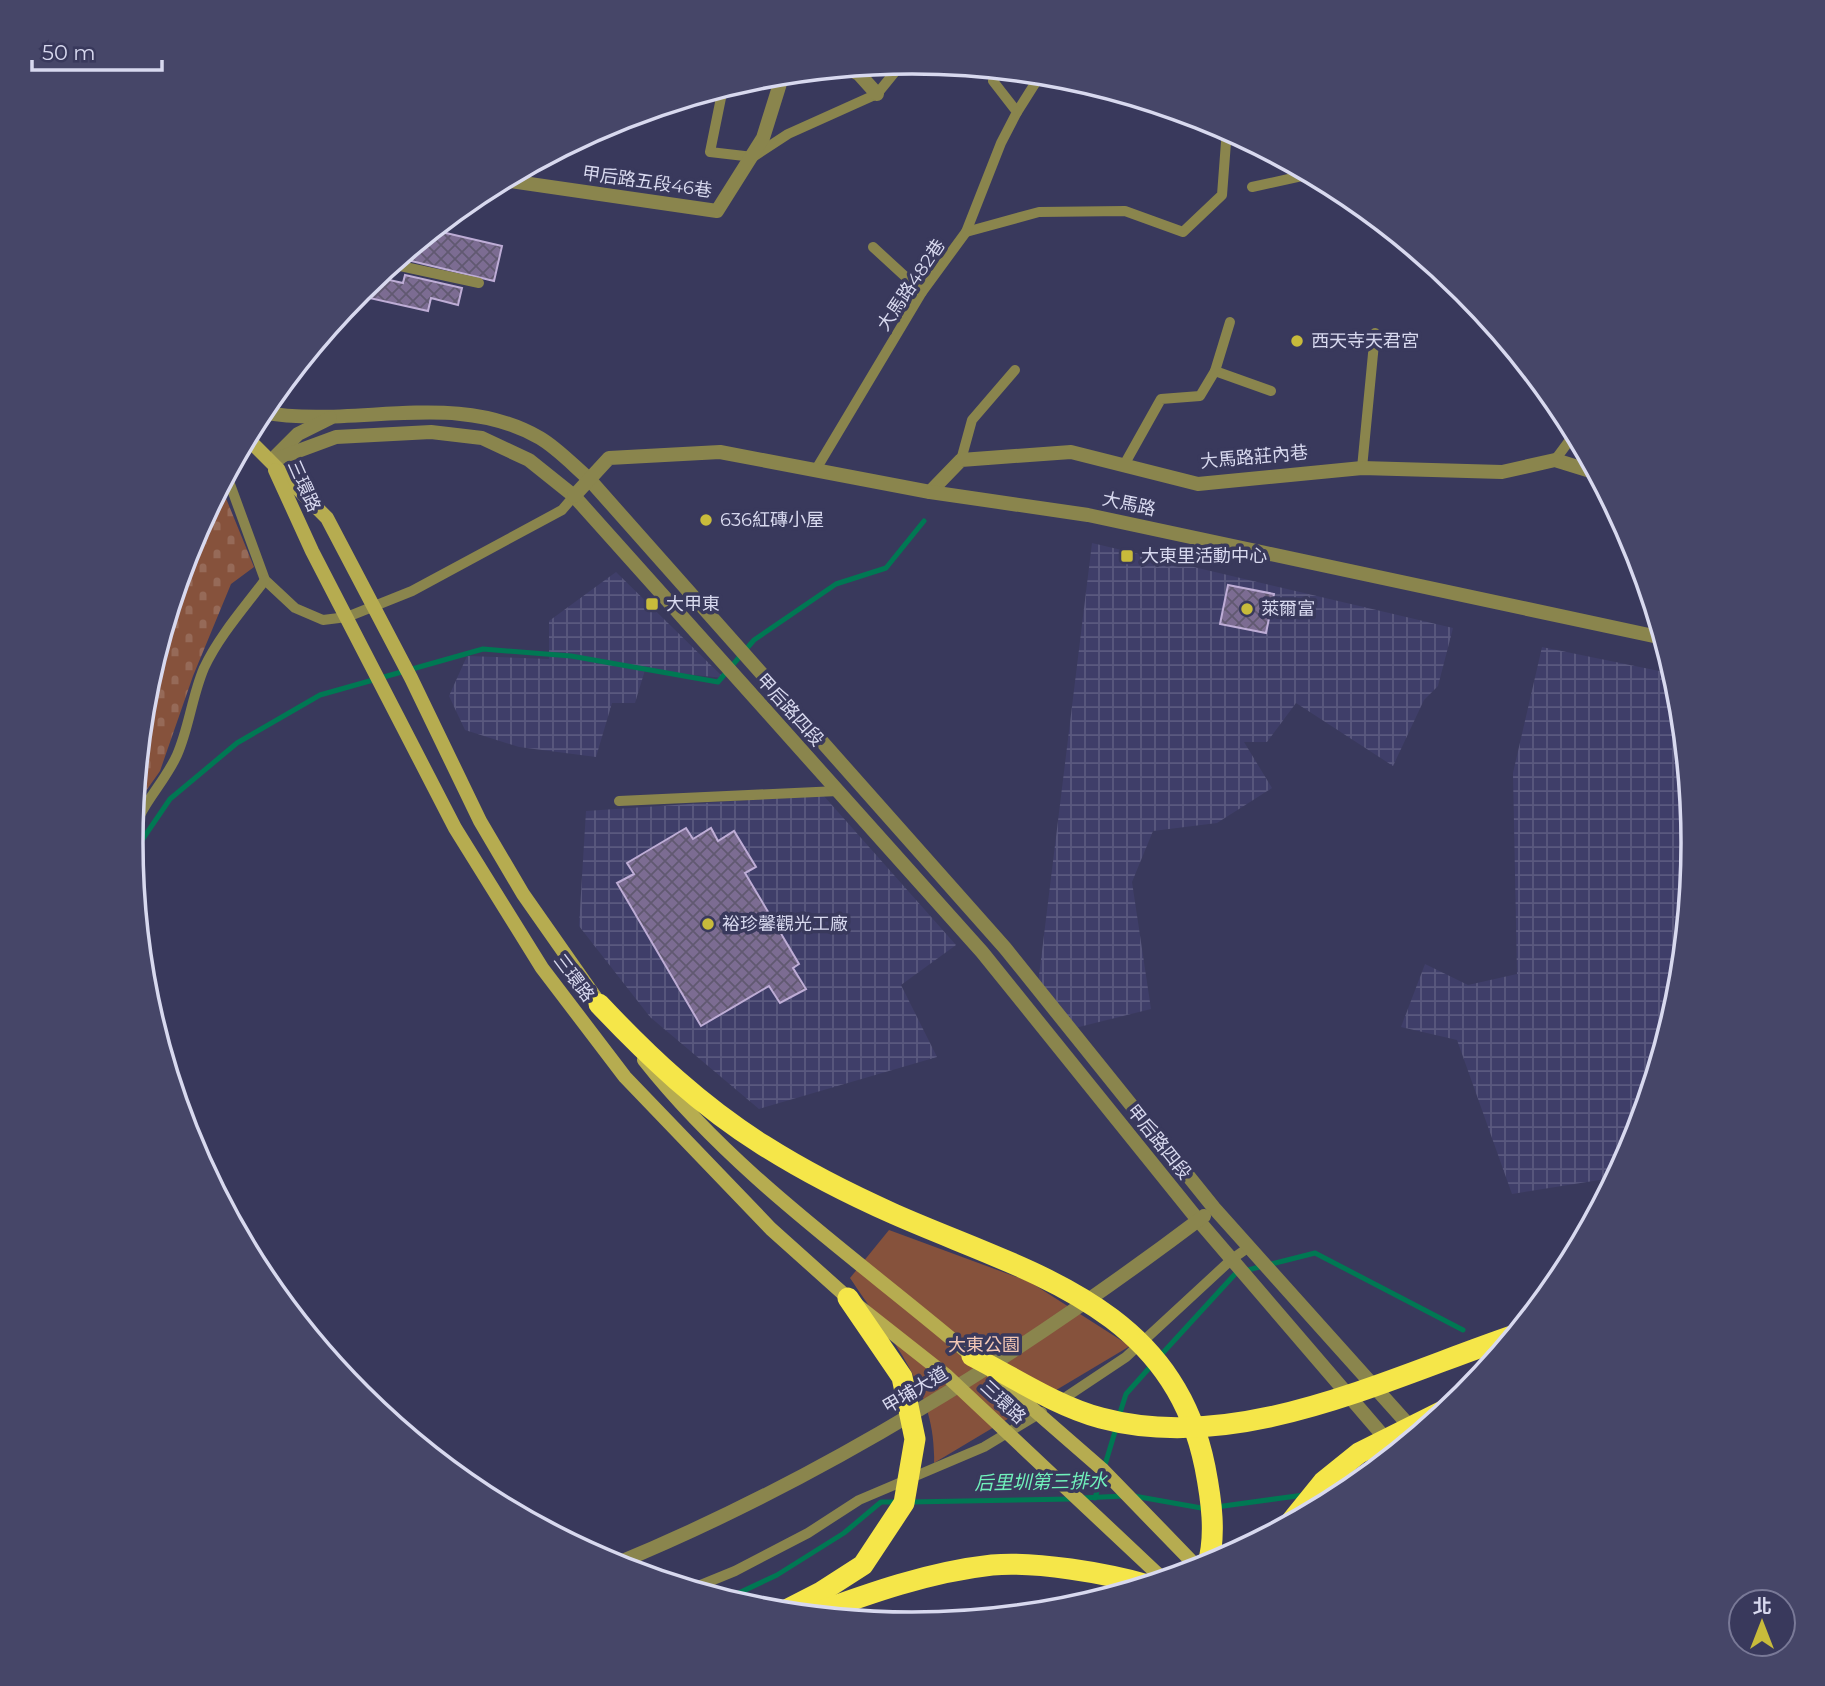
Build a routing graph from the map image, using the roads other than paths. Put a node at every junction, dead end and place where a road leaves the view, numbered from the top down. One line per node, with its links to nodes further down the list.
1 (893, 74): 6 (lane)
2 (860, 75): 6 (street)
3 (995, 78): 8 (lane)
4 (1035, 84): 8 (lane)
5 (779, 85): 10 (street, 甲后路五段46巷)
6 (877, 94): 10 (lane)
7 (721, 98): 10 (lane)
8 (1017, 112): 14 (lane)
9 (1226, 141): 14 (lane, 大馬路482巷)
10 (753, 157): 12 (street, 甲后路五段46巷)
11 (1297, 177): 13 (lane)
12 (519, 182)
13 (1252, 187)
14 (966, 232): 18 (lane, 大馬路482巷)
15 (873, 247): 18 (lane)
16 (402, 267): 17 (lane)
17 (479, 284)
18 (922, 292): 34 (lane, 大馬路482巷)
19 (1230, 322): 22 (lane)
20 (1374, 333): 32 (lane)
21 (1014, 370): 28 (lane)
22 (1215, 371): 23 (lane); 31 (lane)
23 (1271, 391)
24 (274, 413): 25 (street, 甲后路四段)
25 (331, 417): 30 (street, 甲后路四段); 35 (street, 甲后路四段)
26 (1569, 442): 29 (lane)
27 (254, 445): 30 (main road)
28 (961, 460): 31 (street, 大馬路莊內巷); 37 (street)
29 (1555, 460): 32 (street, 大馬路莊內巷); 33 (street, 大馬路莊內巷)
30 (271, 461): 38 (street, 甲后路四段); 44 (main road, 三環路); 49 (main road, 三環路)
31 (1124, 465): 32 (street, 大馬路莊內巷)
32 (1362, 468)
33 (1585, 469)
34 (815, 471): 35 (street, 大馬路); 37 (street, 大馬路)
35 (589, 478): 38 (street, 大馬路); 45 (street, 甲后路四段)
36 (231, 486): 39 (lane)
37 (930, 492): 40 (street, 大馬路)
38 (574, 496): 39 (lane); 41 (street, 甲后路四段)
39 (265, 580): 43 (lane)
40 (1653, 636)
41 (838, 791): 42 (lane); 46 (street, 甲后路四段)
42 (618, 802)
43 (145, 803)
44 (599, 1004): 51 (main road, 三環路); 56 (highway)
45 (1214, 1208): 46 (street, 甲埔大道); 47 (street, 甲后路四段)
46 (1198, 1220): 48 (street, 甲后路四段); 57 (street, 甲埔大道)
47 (1249, 1247): 48 (lane); 53 (street, 甲后路四段)
48 (1232, 1259): 54 (street, 甲后路四段); 61 (lane)
49 (848, 1298): 59 (main road, 三環路); 62 (highway)
50 (1498, 1341): 51 (highway)
51 (972, 1356): 58 (main road, 三環路)
52 (1418, 1423): 55 (highway)
53 (1411, 1429)
54 (1391, 1445)
55 (1305, 1504)
56 (1210, 1553)
57 (628, 1558)
58 (1191, 1560)
59 (1157, 1573)
60 (1128, 1581): 63 (highway)
61 (704, 1584)
62 (798, 1604)
63 (831, 1608)

